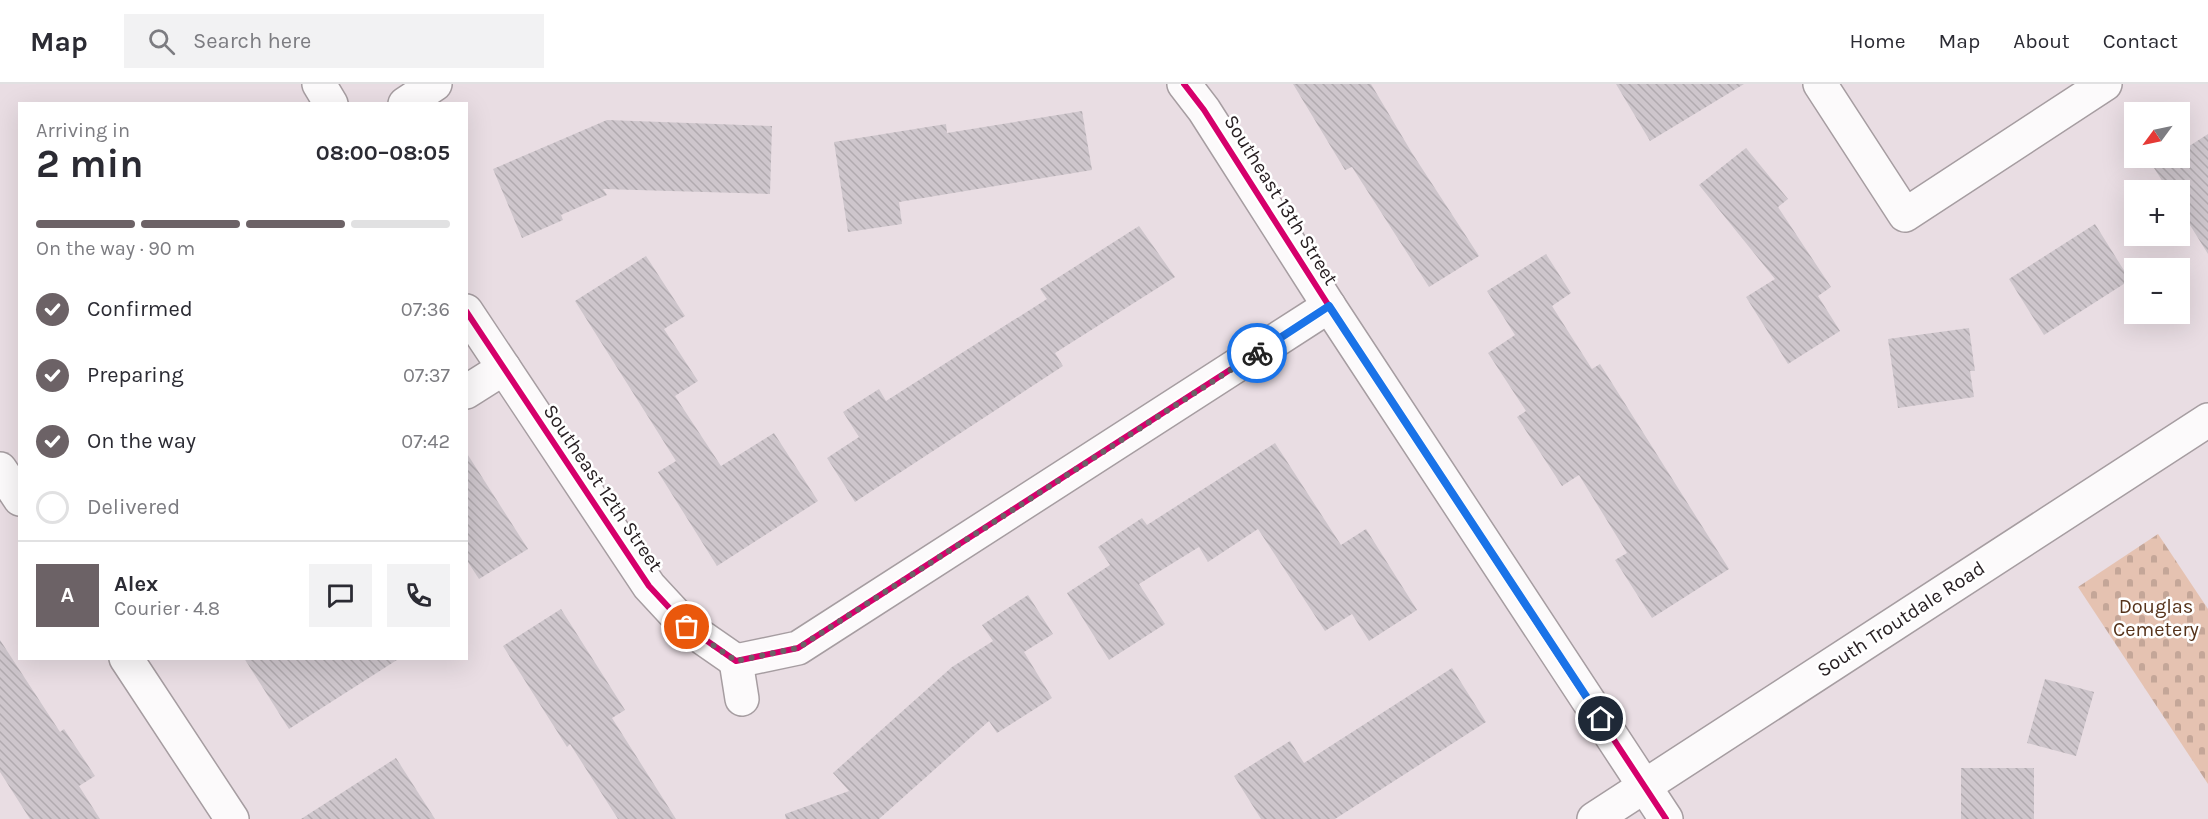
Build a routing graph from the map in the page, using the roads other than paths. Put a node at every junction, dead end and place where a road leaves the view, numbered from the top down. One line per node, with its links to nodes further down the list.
1 (319, 84): 6 (street)
2 (435, 84): 7 (street)
3 (1184, 84): 8 (street, Southeast 13th Street)
4 (1820, 84): 5 (street)
5 (2105, 84)
6 (330, 102)
7 (408, 102)
8 (1329, 306): 16 (street); 18 (street, Southeast 13th Street)
9 (468, 314): 10 (street, Southeast 12th Street)
10 (504, 368): 11 (street); 16 (street, Southeast 12th Street)
11 (468, 391)
12 (2208, 420): 18 (street, South Troutdale Road)
13 (0, 469): 14 (street)
14 (18, 496)
15 (127, 660): 19 (street)
16 (736, 661): 17 (street)
17 (742, 699)
18 (1645, 786): 20 (street, South Troutdale Road); 21 (street, Southeast 13th Street)
19 (232, 819)
20 (1594, 819)
21 (1666, 819)

